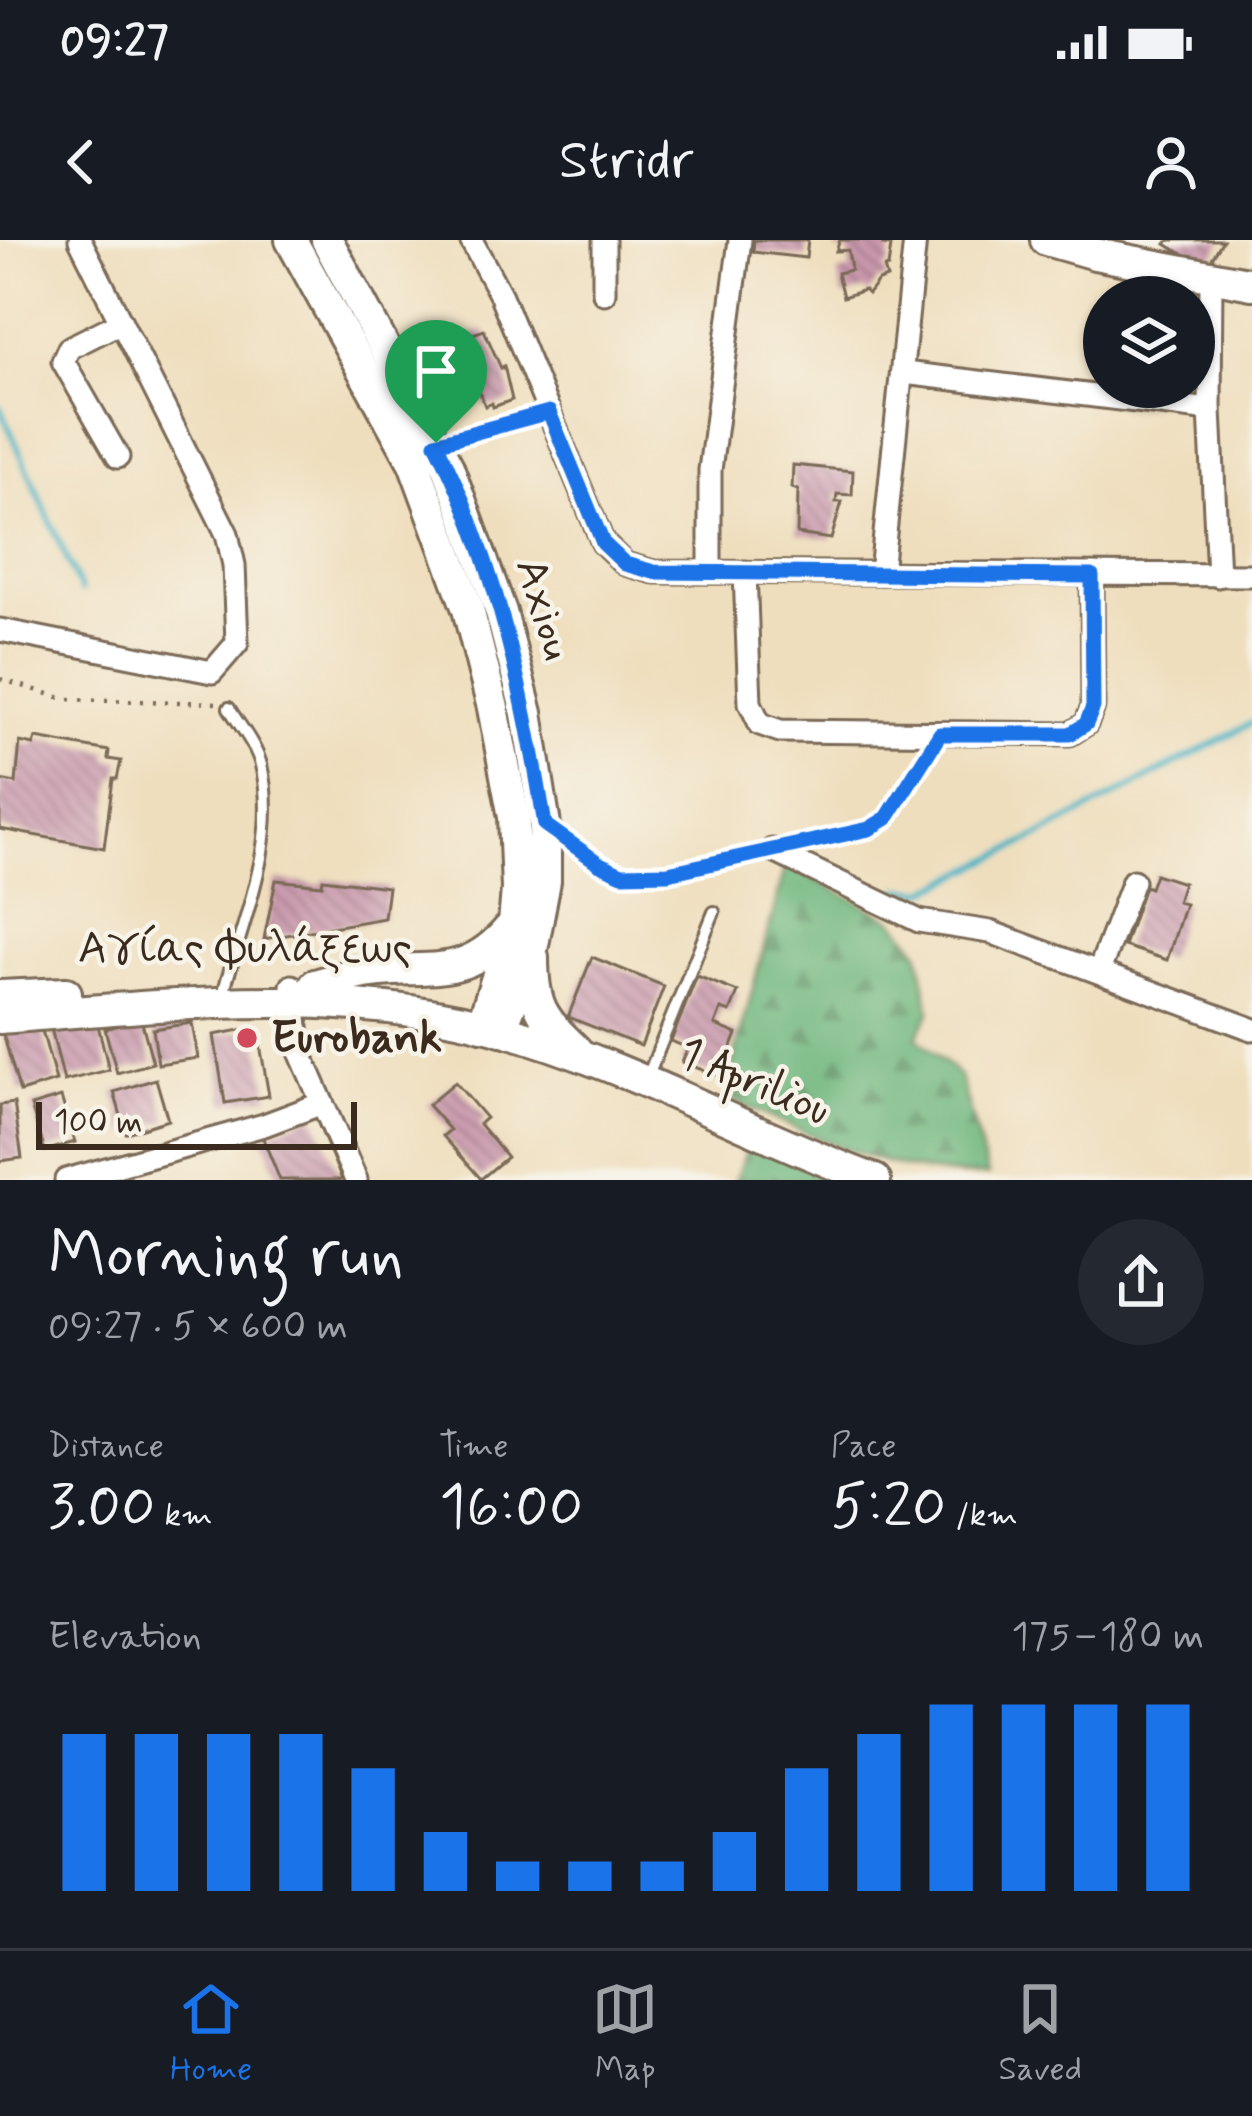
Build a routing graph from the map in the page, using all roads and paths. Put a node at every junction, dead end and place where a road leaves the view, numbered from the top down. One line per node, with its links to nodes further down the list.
1 (80, 240): 13 (street)
2 (291, 240): 33 (street, Axiou)
3 (327, 240): 17 (street, Axiou)
4 (471, 240): 16 (street)
5 (604, 240): 12 (street)
6 (740, 240): 19 (street)
7 (915, 240): 14 (street)
8 (1046, 240): 9 (street)
9 (1202, 276)
10 (1215, 279): 11 (street)
11 (1252, 284)
12 (604, 292)
13 (121, 322): 18 (street); 25 (street)
14 (904, 373): 15 (street); 21 (street)
15 (1210, 410): 24 (street)
16 (549, 412): 17 (path); 19 (street)
17 (436, 443): 29 (street, Axiou)
18 (118, 457)
19 (710, 571): 20 (street)
20 (746, 572): 21 (street); 28 (street)
21 (881, 573): 23 (street)
22 (1252, 575): 24 (street)
23 (1092, 576): 24 (street); 28 (street)
24 (1218, 576)
25 (0, 629)
26 (0, 679): 27 (path)
27 (229, 707): 35 (lane)
28 (940, 734): 30 (lane)
29 (545, 825): 30 (lane); 33 (street, Axiou)
30 (772, 850): 34 (street)
31 (1133, 880): 34 (street)
32 (714, 912): 42 (lane)
33 (524, 935): 36 (street); 39 (street, Axiou); 41 (street)
34 (1099, 971): 40 (street)
35 (225, 987): 36 (street, Αγίας Φυλάξεως); 37 (street, Αγίας Φυλάξεως)
36 (300, 992): 38 (street, Αγίας Φυλάξεως); 39 (street, Αγίας Φυλάξεως); 43 (street)
37 (0, 996)
38 (0, 1018)
39 (495, 1018): 41 (street, 1 Apriliou)
40 (1252, 1029)
41 (579, 1056): 42 (street, 1 Apriliou)
42 (645, 1084): 46 (street, 1 Apriliou)
43 (320, 1104): 44 (street); 45 (street)
44 (66, 1180)
45 (356, 1180)
46 (875, 1180)

